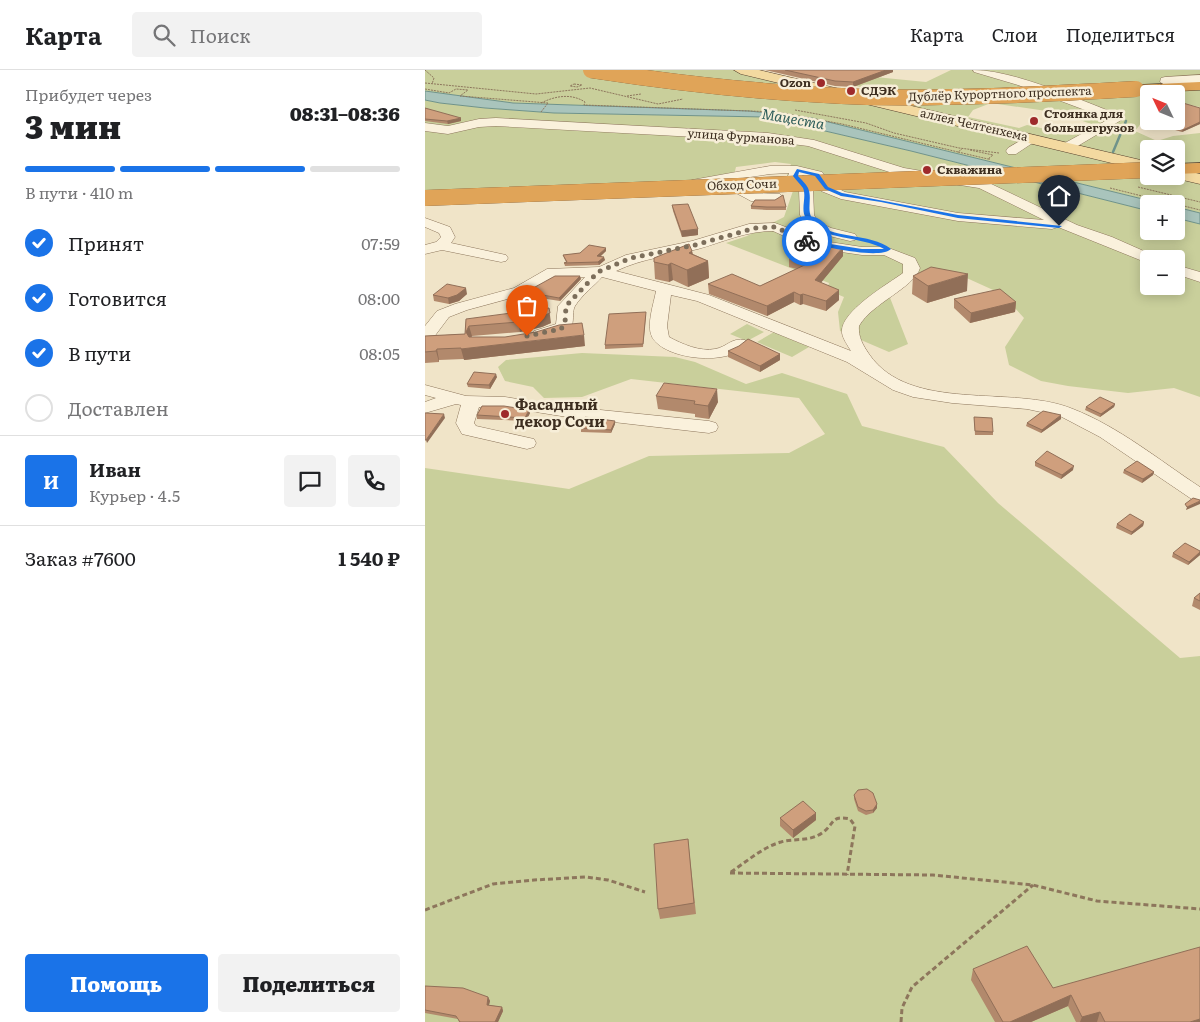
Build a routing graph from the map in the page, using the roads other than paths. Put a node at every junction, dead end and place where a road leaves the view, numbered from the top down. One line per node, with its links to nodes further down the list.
1 (591, 70): 7 (highway, Дублёр Курортного проспекта, bridge)
2 (613, 70): 6 (street)
3 (741, 70): 6 (main road, аллея Челтенхема)
4 (978, 70): 10 (street)
5 (1200, 78): 7 (street)
6 (788, 81): 9 (main road, аллея Челтенхема)
7 (1200, 85)
8 (425, 127): 24 (street, улица Фурманова)
9 (1031, 139): 10 (main road, аллея Челтенхема); 11 (street)
10 (1067, 148): 12 (main road, аллея Челтенхема)
11 (1009, 153)
12 (1140, 166)
13 (1140, 168): 21 (highway, Обход Сочи, bridge)
14 (1185, 168): 15 (highway)
15 (1200, 168)
16 (797, 170): 18 (street, улица Фурманова); 24 (street, улица Фурманова); 27 (street)
17 (1185, 175): 19 (main road)
18 (730, 177): 20 (street); 22 (street, улица Фурманова)
19 (1200, 179)
20 (775, 197)
21 (425, 198)
22 (425, 203)
23 (425, 222): 25 (street)
24 (1072, 228): 28 (street, улица Фурманова)
25 (441, 245): 26 (street); 29 (street)
26 (425, 250)
27 (886, 251): 30 (street); 39 (street)
28 (1140, 255)
29 (501, 258)
30 (600, 272): 34 (street); 36 (street); 37 (street)
31 (1185, 272): 32 (street)
32 (1200, 277)
33 (714, 283): 35 (street)
34 (664, 289): 35 (street); 38 (street)
35 (690, 294): 39 (street)
36 (425, 337)
37 (525, 337)
38 (739, 344)
39 (872, 371): 45 (street)
40 (425, 390): 41 (street)
41 (463, 400): 42 (street); 43 (street); 44 (street)
42 (425, 408)
43 (709, 427)
44 (527, 442)
45 (1200, 496)

